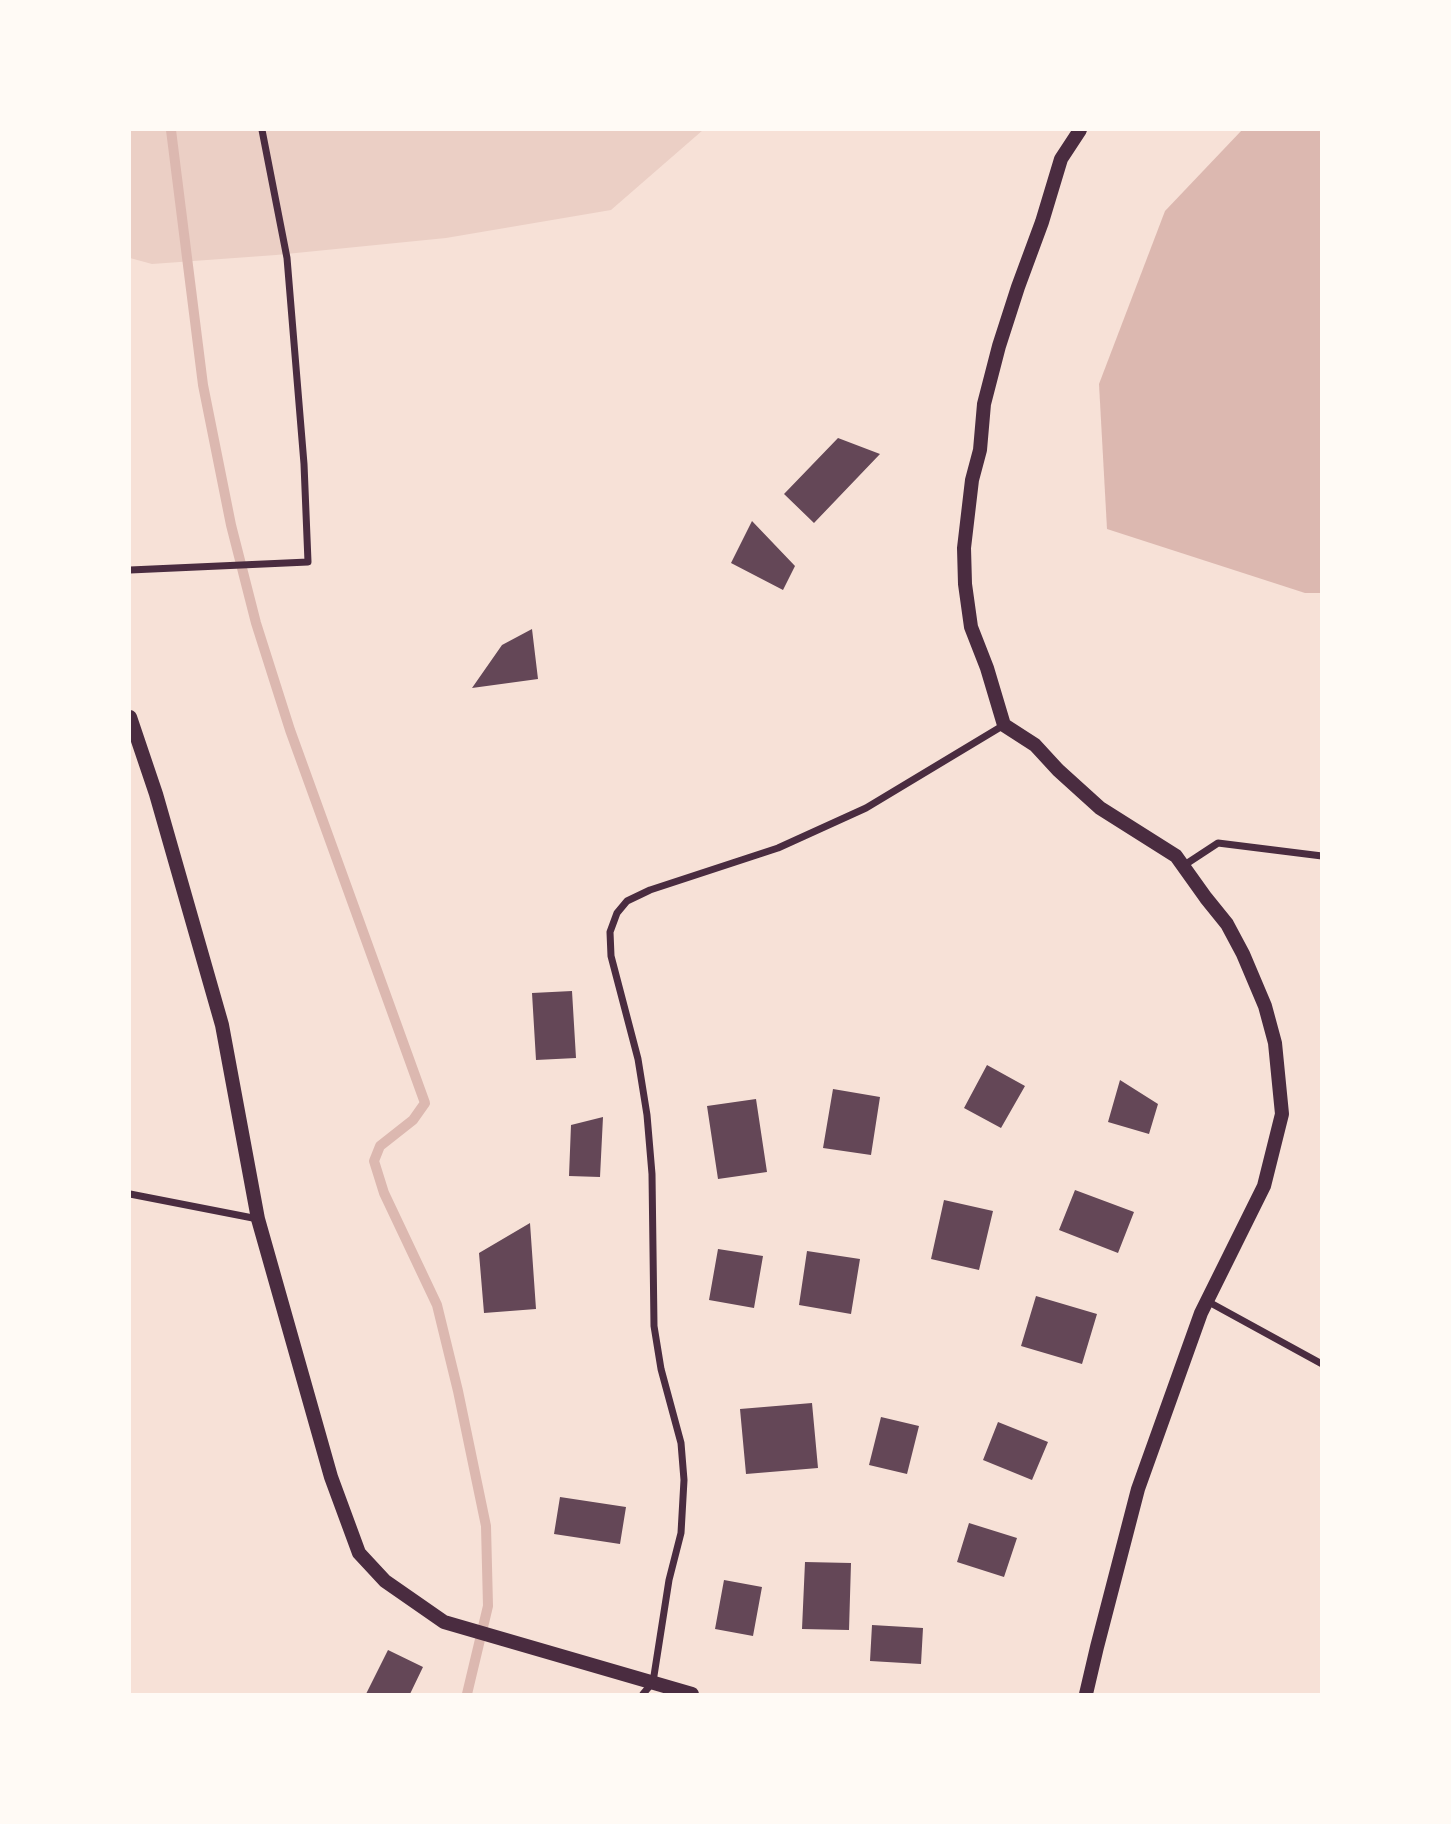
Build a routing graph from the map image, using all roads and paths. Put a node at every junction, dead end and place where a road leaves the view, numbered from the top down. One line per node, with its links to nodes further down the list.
1 (262, 130): 3 (street)
2 (1080, 130): 5 (main road)
3 (130, 570)
4 (130, 717): 9 (main road)
5 (1004, 725): 7 (main road); 12 (street)
6 (1321, 856): 7 (street)
7 (1183, 866): 10 (main road)
8 (130, 1194): 9 (street)
9 (258, 1219): 12 (main road)
10 (1207, 1301): 11 (street); 15 (main road)
11 (1321, 1364)
12 (653, 1682): 13 (street); 14 (main road)
13 (643, 1695)
14 (692, 1695)
15 (1086, 1695)

